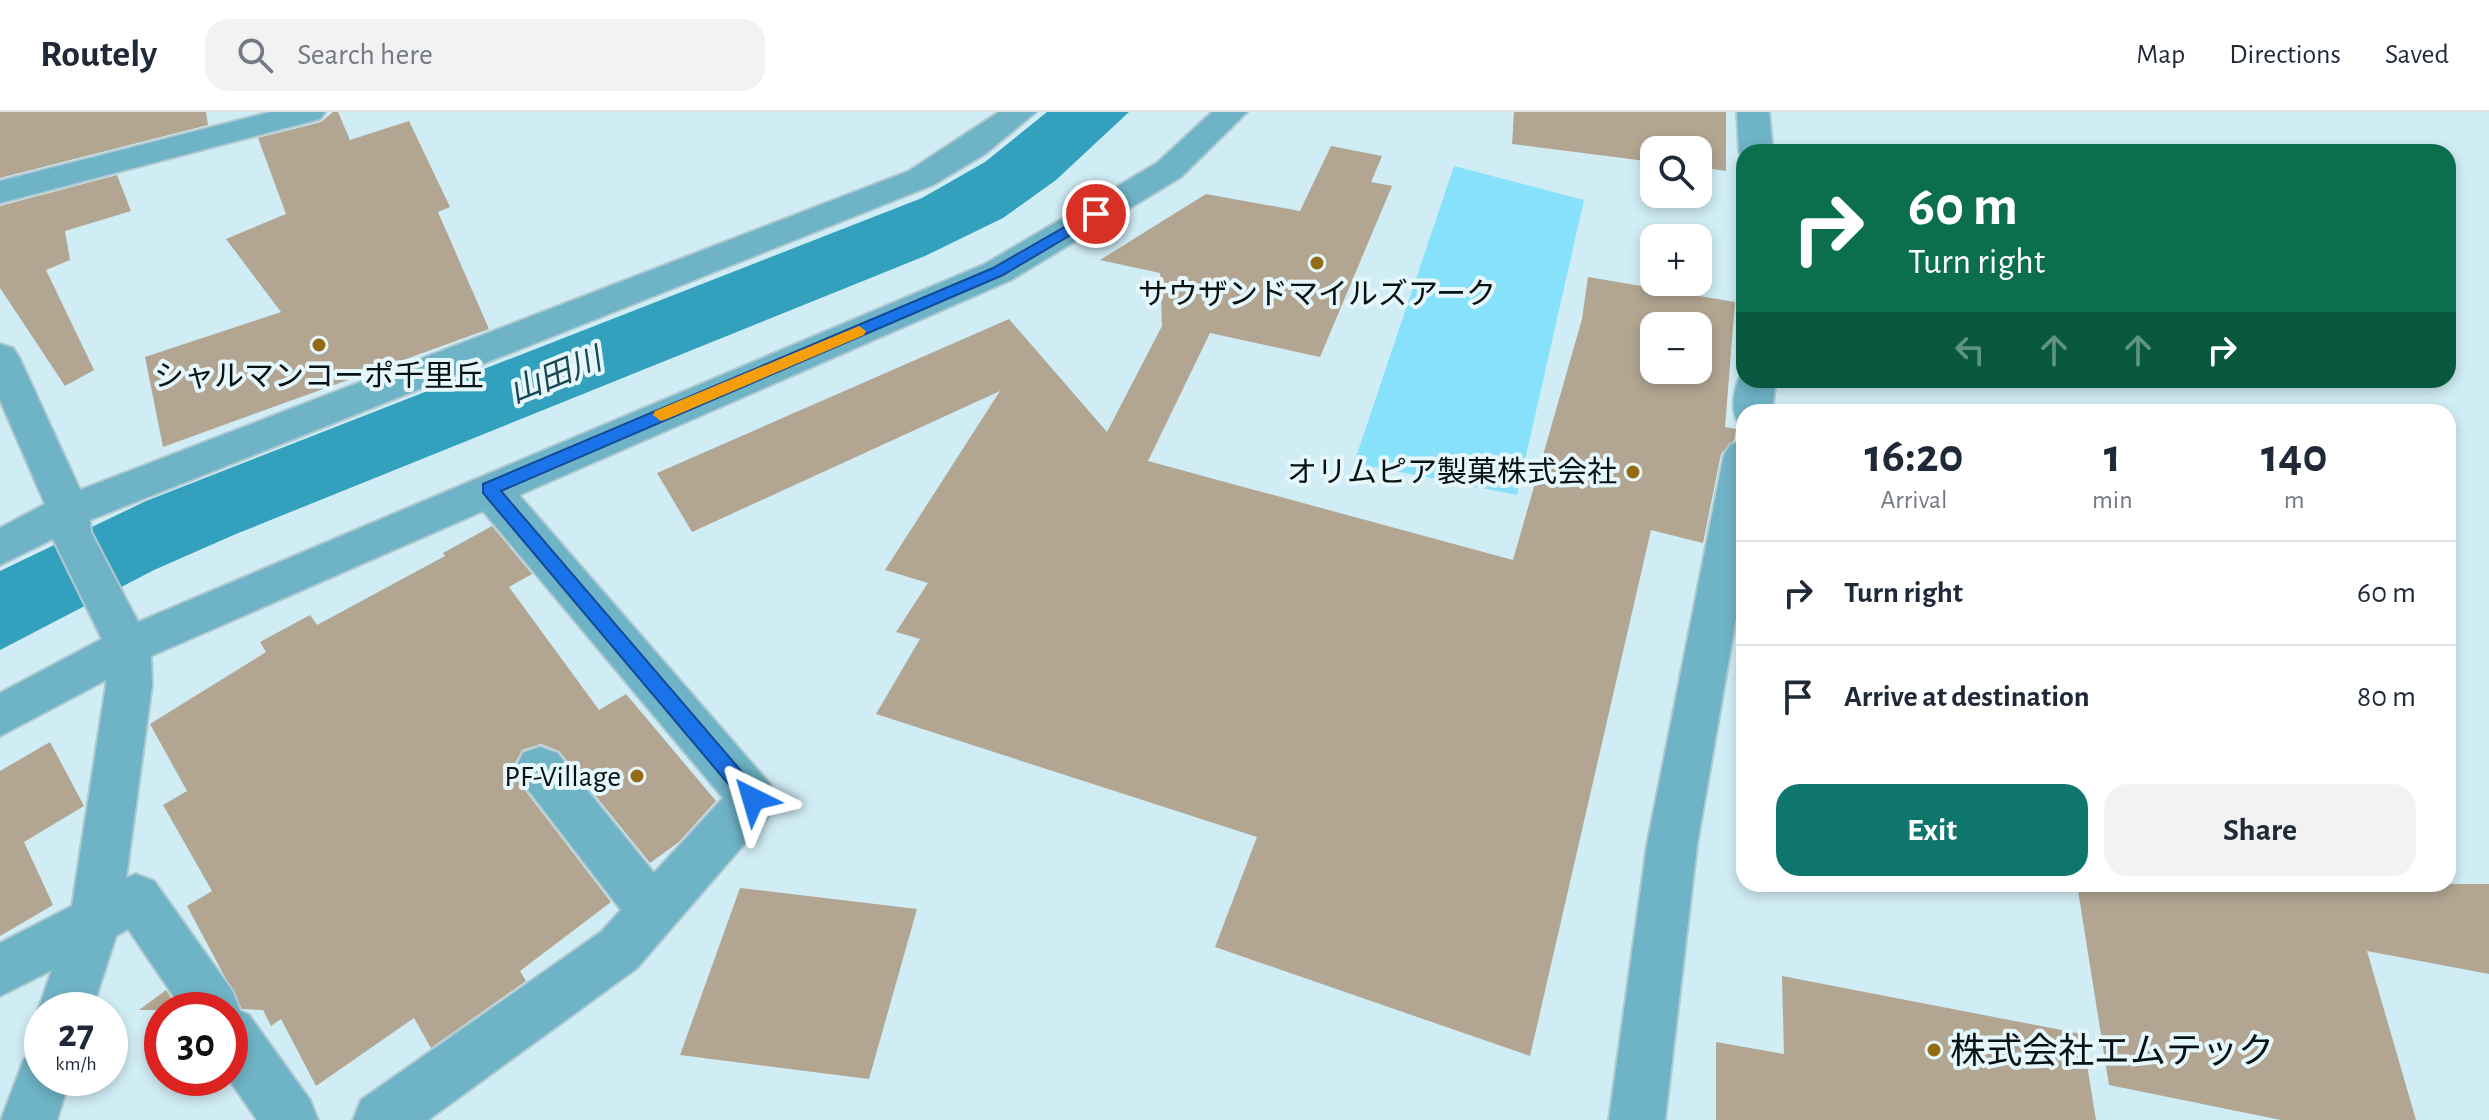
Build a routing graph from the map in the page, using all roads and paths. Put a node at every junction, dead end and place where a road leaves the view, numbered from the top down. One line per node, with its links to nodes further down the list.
1 (309, 112): 5 (street)
2 (1020, 112): 11 (street)
3 (1231, 112): 9 (street)
4 (1753, 112): 6 (street)
5 (244, 120): 7 (street)
6 (1755, 144)
7 (0, 192)
8 (4, 374): 11 (street)
9 (489, 489): 13 (street); 16 (street)
10 (1736, 498): 26 (street)
11 (70, 521): 12 (street); 13 (street)
12 (0, 548)
13 (120, 630): 14 (street); 17 (street)
14 (0, 716)
15 (540, 768): 16 (street)
16 (653, 911): 25 (street)
17 (95, 921): 18 (street); 19 (street); 20 (street)
18 (0, 971)
19 (71, 992)
20 (201, 992)
21 (248, 1060): 24 (street)
22 (37, 1096): 23 (street)
23 (29, 1120)
24 (290, 1120)
25 (381, 1120)
26 (1637, 1120)

